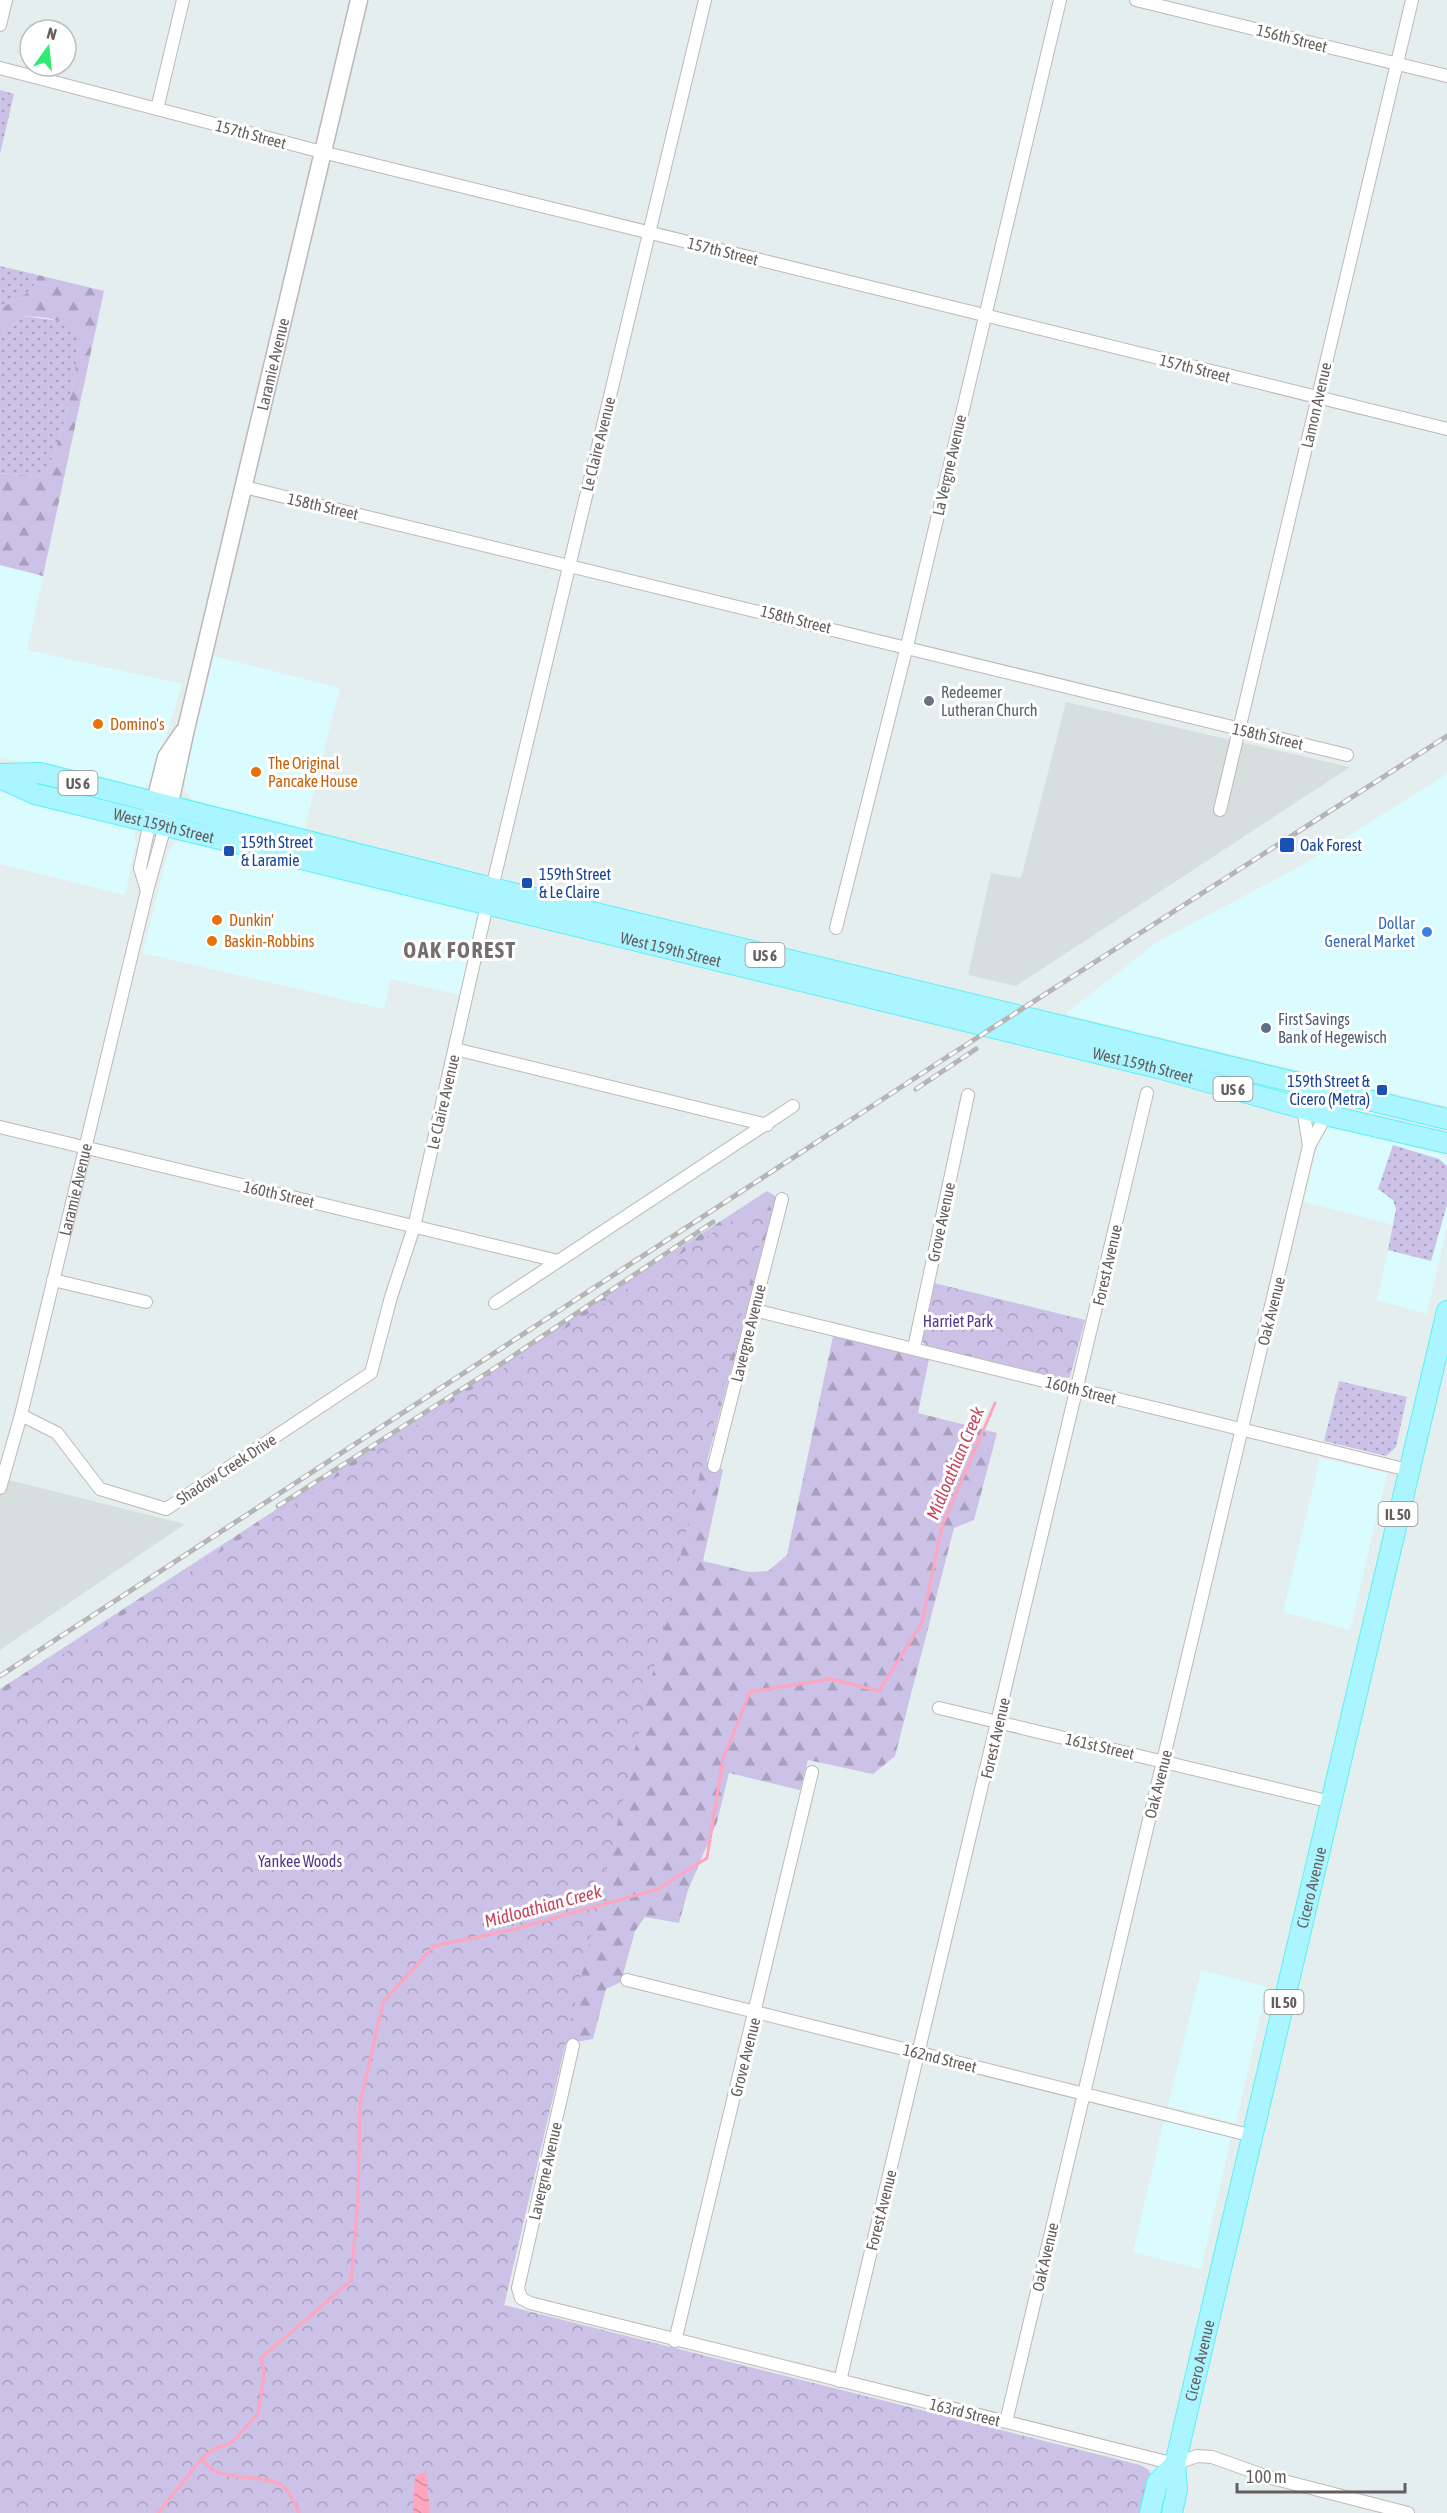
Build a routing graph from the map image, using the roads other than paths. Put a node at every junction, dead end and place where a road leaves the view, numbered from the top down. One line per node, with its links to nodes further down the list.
1 (6, 0): 8 (street)
2 (183, 0): 12 (street)
3 (359, 0): 13 (street, Laramie Avenue)
4 (705, 0): 14 (street, Le Claire Avenue)
5 (1060, 0): 15 (street, La Vergne Avenue)
6 (1136, 0): 9 (street, 156th Street)
7 (1412, 0): 9 (street, Lamon Avenue)
8 (0, 25)
9 (1397, 63): 11 (street, 156th Street); 16 (street, Lamon Avenue)
10 (0, 68): 12 (street, 157th Street)
11 (1447, 75)
12 (157, 109): 13 (street, 157th Street)
13 (322, 152): 14 (street, 157th Street); 18 (street, Laramie Avenue)
14 (649, 232): 15 (street, 157th Street); 19 (street, Le Claire Avenue)
15 (984, 316): 16 (street, 157th Street); 20 (street, La Vergne Avenue)
16 (1317, 398): 17 (street, 157th Street); 21 (street, Lamon Avenue)
17 (1447, 429)
18 (244, 487): 19 (street, 158th Street); 24 (street, Laramie Avenue)
19 (570, 564): 20 (street, 158th Street); 27 (street, Le Claire Avenue)
20 (907, 646): 21 (street, 158th Street); 28 (street, La Vergne Avenue)
21 (1239, 729): 22 (street, 158th Street); 25 (street, Lamon Avenue)
22 (1347, 755)
23 (0, 776): 24 (main road, West 159th Street / US 6); 26 (main road, West 159th Street / US 6)
24 (163, 804): 26 (street, Laramie Avenue); 27 (main road, West 159th Street / US 6)
25 (1220, 810)
26 (158, 824): 27 (main road, West 159th Street / US 6); 40 (street, Laramie Avenue)
27 (490, 897): 29 (street, Le Claire Avenue); 33 (main road, West 159th Street / US 6); 35 (main road, West 159th Street / US 6)
28 (836, 928)
29 (455, 1049): 36 (street); 42 (street, Le Claire Avenue)
30 (1147, 1094): 51 (street, Forest Avenue)
31 (968, 1095): 50 (street, Grove Avenue)
32 (794, 1106): 36 (street)
33 (1303, 1108): 34 (main road, West 159th Street / US 6); 39 (street, Oak Avenue)
34 (1330, 1116): 38 (main road, West 159th Street / US 6); 39 (street, Oak Avenue)
35 (1447, 1119)
36 (767, 1125): 43 (street)
37 (0, 1127): 40 (street, 160th Street)
38 (1447, 1143)
39 (1309, 1146): 53 (street, Oak Avenue)
40 (85, 1148): 42 (street, 160th Street); 44 (street, Laramie Avenue)
41 (782, 1199): 48 (street, Lavergne Avenue)
42 (414, 1227): 43 (street, 160th Street); 45 (street, Le Claire Avenue)
43 (558, 1261): 47 (street)
44 (53, 1280): 46 (street); 52 (street, Laramie Avenue)
45 (391, 1297): 52 (street, Shadow Creek Drive)
46 (146, 1302)
47 (495, 1303)
48 (754, 1310): 50 (street, 160th Street); 54 (street, Lavergne Avenue)
49 (1447, 1311): 55 (main road, Cicero Avenue / IL 50)
50 (914, 1348): 51 (street, 160th Street)
51 (1078, 1389): 53 (street, 160th Street); 59 (street, Forest Avenue)
52 (21, 1415): 56 (street, Laramie Avenue)
53 (1242, 1429): 55 (street, 160th Street); 60 (street, Oak Avenue)
54 (714, 1466)
55 (1408, 1470): 62 (main road, Cicero Avenue / IL 50)
56 (2, 1475): 57 (street, Laramie Avenue)
57 (0, 1488)
58 (939, 1708): 59 (street, 161st Street)
59 (998, 1722): 60 (street, 161st Street); 66 (street, Forest Avenue)
60 (1164, 1761): 62 (street, 161st Street); 67 (street, Oak Avenue)
61 (812, 1772): 64 (street, Grove Avenue)
62 (1331, 1802): 68 (main road, Cicero Avenue / IL 50)
63 (627, 1980): 64 (street, 162nd Street)
64 (756, 2012): 66 (street, 162nd Street); 70 (street, Grove Avenue)
65 (573, 2045): 69 (street, Lavergne Avenue)
66 (920, 2053): 67 (street, 162nd Street); 71 (street, Forest Avenue)
67 (1084, 2094): 68 (street, 162nd Street); 72 (street, Oak Avenue)
68 (1253, 2136): 73 (main road, Cicero Avenue / IL 50)
69 (521, 2298): 70 (street, 163rd Street)
70 (675, 2341): 71 (street, 163rd Street)
71 (840, 2381): 72 (street, 163rd Street)
72 (1006, 2422): 73 (street, 163rd Street)
73 (1175, 2463): 74 (main road, Cicero Avenue / IL 50); 75 (main road, Cicero Avenue / IL 50); 76 (street, 163rd Street)
74 (1150, 2513)
75 (1172, 2513)
76 (1408, 2513)

